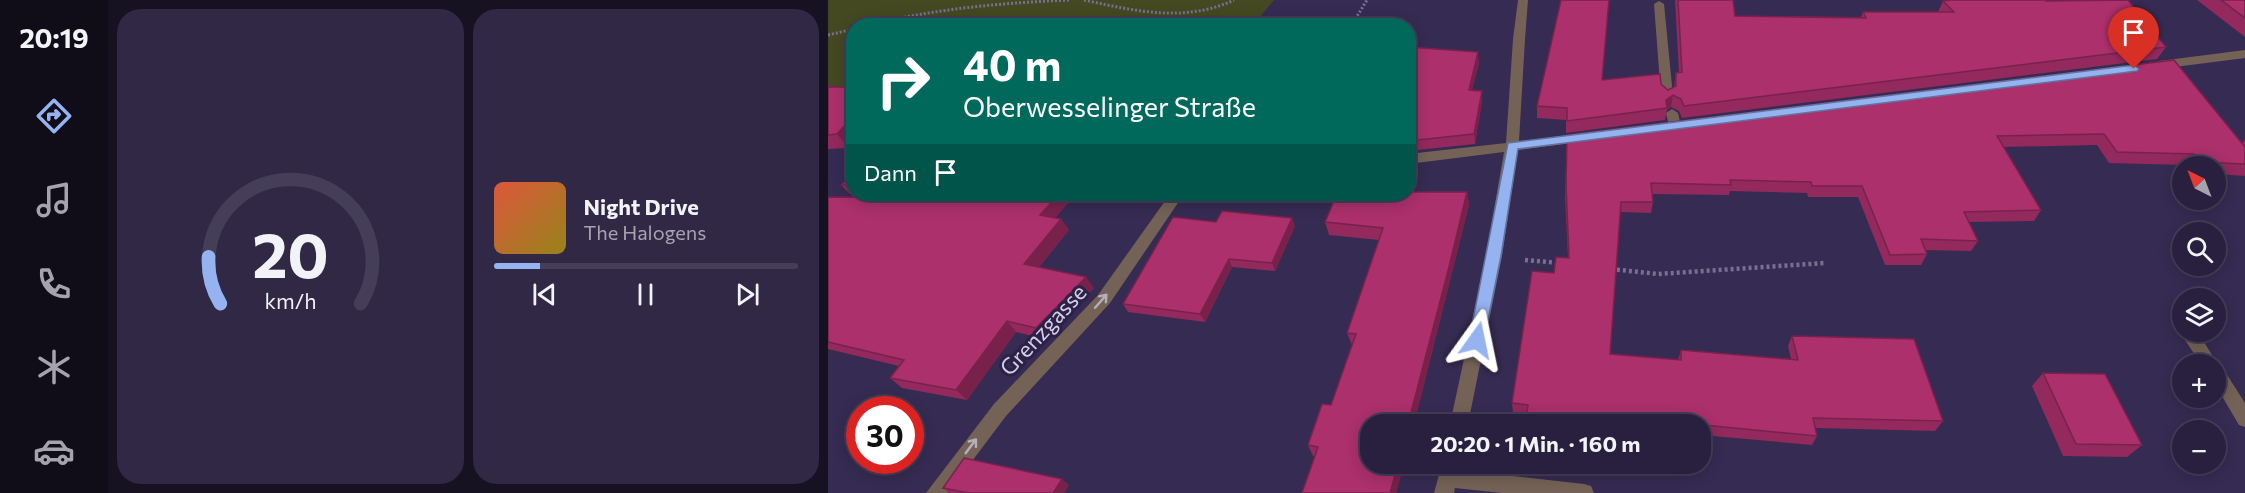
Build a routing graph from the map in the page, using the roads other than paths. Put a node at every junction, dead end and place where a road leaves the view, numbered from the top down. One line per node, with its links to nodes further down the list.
1 (1523, 0): 7 (street)
2 (1659, 4): 5 (street)
3 (2245, 54): 4 (street)
4 (2145, 67)
5 (1667, 96)
6 (1605, 134): 7 (street)
7 (1512, 146): 8 (street); 11 (street)
8 (1416, 158)
9 (1172, 201): 14 (street, Grenzgasse, one-way to 9)
10 (2226, 388): 12 (street)
11 (1461, 414)
12 (2245, 419)
13 (1448, 478): 15 (street)
14 (936, 493)
15 (1584, 493)

